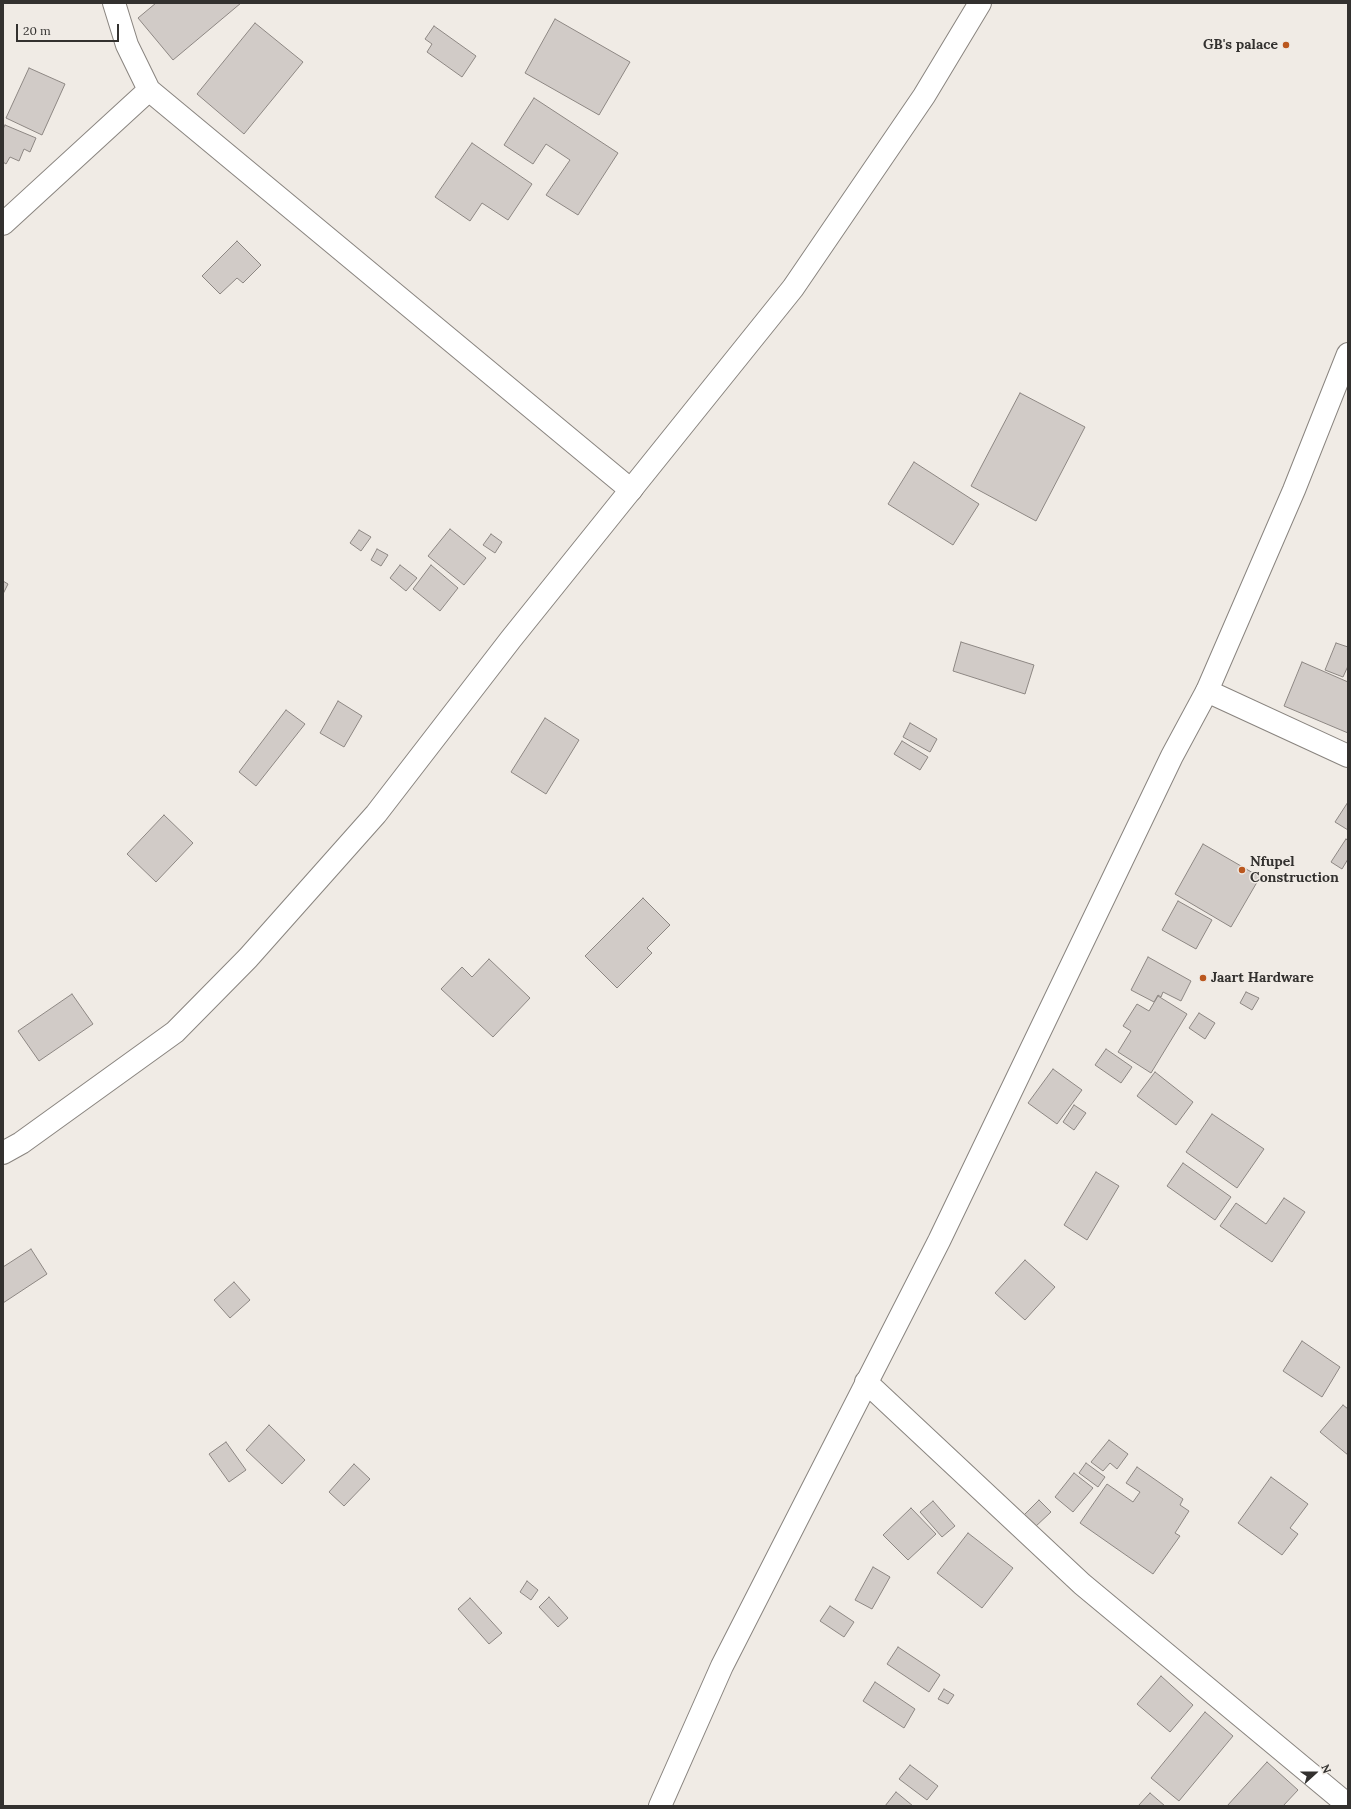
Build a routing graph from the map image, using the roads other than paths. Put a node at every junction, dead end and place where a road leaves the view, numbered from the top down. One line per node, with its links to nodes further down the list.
1 (114, 3): 3 (street)
2 (980, 3): 6 (street)
3 (149, 90): 4 (street); 6 (street)
4 (3, 224)
5 (1348, 354): 7 (street)
6 (633, 487): 9 (street)
7 (1207, 691): 8 (street); 10 (street)
8 (1348, 756)
9 (3, 1153)
10 (866, 1382): 11 (street); 12 (street)
11 (1348, 1805)
12 (660, 1806)

